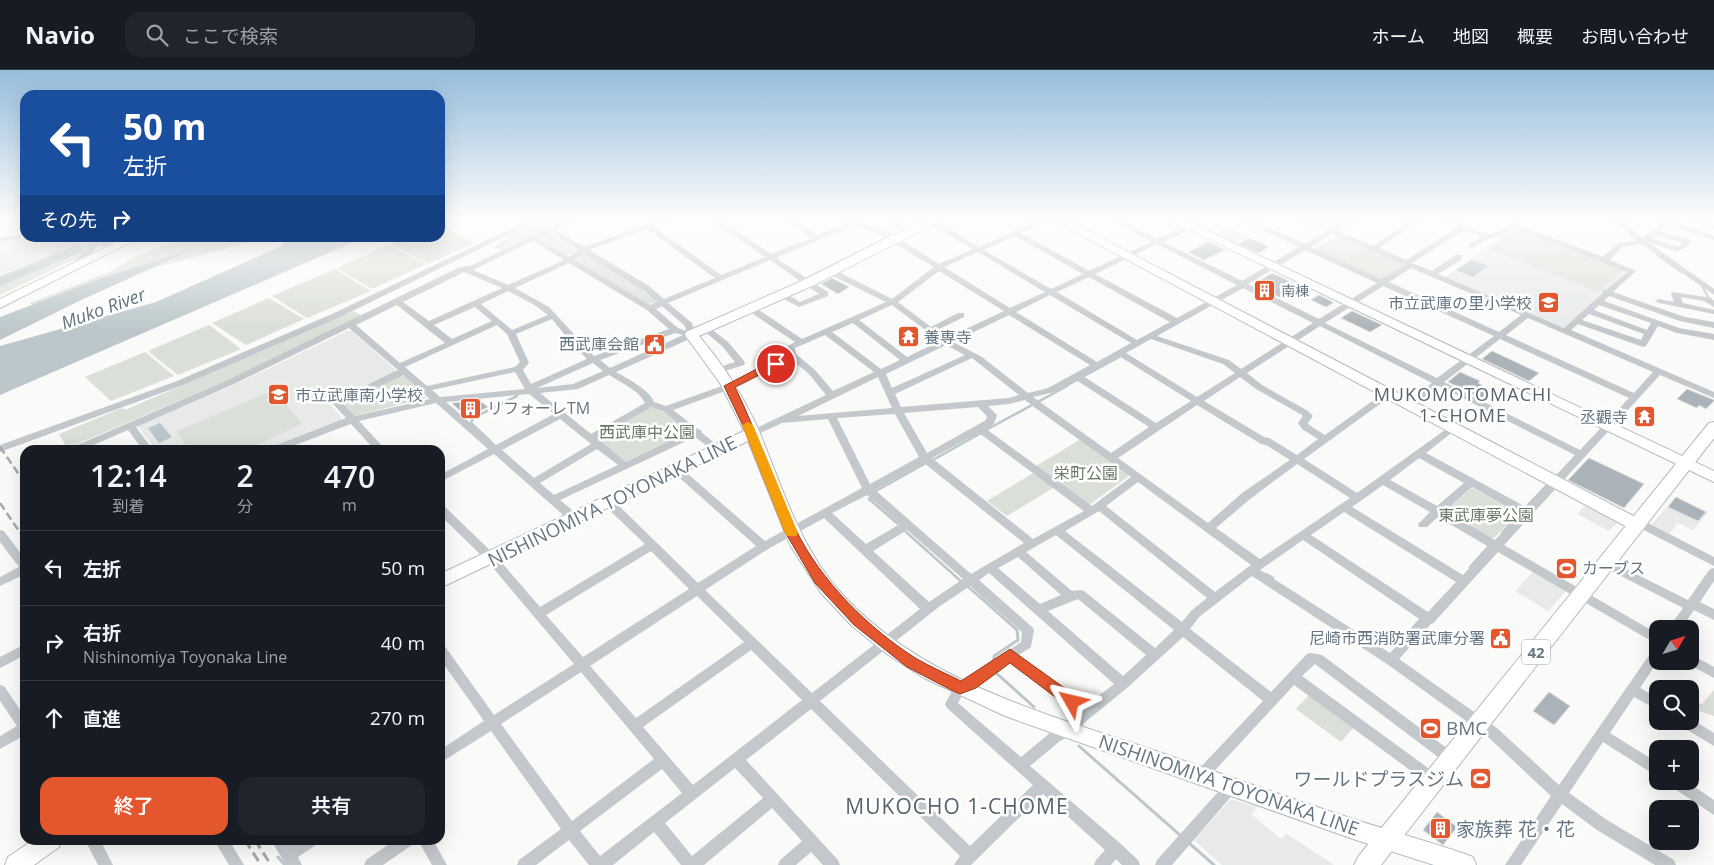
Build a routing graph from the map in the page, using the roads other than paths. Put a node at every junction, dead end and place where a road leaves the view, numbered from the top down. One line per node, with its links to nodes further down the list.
1 (85, 256): 30 (street)
2 (96, 256): 30 (street)
3 (461, 256): 64 (street)
4 (478, 256): 32 (street)
5 (492, 256): 32 (street)
6 (563, 256): 27 (street)
7 (575, 256): 27 (street)
8 (594, 256): 49 (street)
9 (689, 256): 37 (street)
10 (859, 256): 34 (street)
11 (921, 256): 31 (street)
12 (964, 256): 31 (street)
13 (988, 256): 43 (street)
14 (1057, 256): 35 (street)
15 (1186, 256): 40 (street)
16 (1248, 256): 33 (street)
17 (1293, 256): 33 (street)
18 (1324, 256): 39 (street)
19 (1390, 256): 29 (street)
20 (1420, 256): 29 (street)
21 (1595, 256): 28 (street)
22 (1609, 256): 28 (street)
23 (1665, 256): 44 (street)
24 (771, 257): 37 (street); 38 (street)
25 (1126, 257): 35 (street); 51 (street)
26 (1459, 257): 36 (street)
27 (570, 260): 41 (street); 57 (street)
28 (1605, 260): 42 (street)
29 (1408, 264): 36 (street); 39 (street)
30 (75, 266): 53 (street)
31 (939, 267): 50 (street); 60 (street)
32 (462, 268): 41 (street); 48 (street); 64 (street)
33 (1273, 268): 40 (street); 54 (street)
34 (830, 271): 38 (street); 50 (street)
35 (1089, 274): 43 (street); 69 (street)
36 (1432, 274): 63 (street)
37 (720, 278): 49 (street)
38 (810, 282): 45 (street); 45 (street)
39 (1382, 282): 54 (street); 84 (street)
40 (1242, 285): 51 (street); 70 (street)
41 (508, 289): 52 (street); 65 (street)
42 (1606, 292): 46 (street); 74 (street)
43 (1052, 293): 60 (street); 89 (street)
44 (1714, 293)
45 (781, 294): 58 (street)
46 (1597, 301): 59 (street); 71 (street)
47 (1659, 301): 55 (street)
48 (399, 302): 72 (street); 73 (street)
49 (664, 302): 57 (street); 82 (street)
50 (893, 302): 66 (street); 77 (street)
51 (1213, 302): 69 (street); 90 (street)
52 (475, 303): 68 (street); 73 (street)
53 (0, 304)
54 (1348, 304): 70 (street); 96 (street)
55 (1680, 305): 56 (street); 61 (street)
56 (1714, 305)
57 (650, 308): 76 (street)
58 (750, 308): 75 (street); 86 (street)
59 (1587, 310): 67 (street); 81 (street)
60 (1011, 312): 87 (street); 97 (street)
61 (1714, 312)
62 (961, 315): 77 (street)
63 (1526, 315): 79 (street); 84 (street)
64 (335, 316): 141 (street)
65 (553, 316): 80 (street); 94 (street)
66 (853, 319): 78 (street); 95 (street)
67 (1576, 321): 79 (street); 81 (street)
68 (497, 322): 80 (street); 88 (street)
69 (1175, 322): 83 (street)
70 (1317, 323): 90 (street); 106 (street)
71 (1655, 323): 81 (street); 85 (street)
72 (351, 325): 98 (street); 127 (street)
73 (428, 325): 88 (street)
74 (1714, 325)
75 (706, 328): 82 (street); 100 (street)
76 (675, 330): 82 (street); 94 (street)
77 (931, 330): 87 (street)
78 (825, 332): 86 (street); 104 (street)
79 (1564, 332): 101 (street)
80 (511, 333): 99 (street)
81 (1648, 333)
82 (691, 335): 100 (street); 103 (street)
83 (1149, 336): 89 (street); 102 (street)
84 (1501, 336): 96 (street); 115 (street)
85 (1714, 337)
86 (801, 342): 92 (street)
87 (949, 342): 93 (street); 95 (street)
88 (451, 343): 98 (street)
89 (1137, 343): 91 (street)
90 (1290, 343): 102 (street); 111 (street)
91 (1120, 353): 97 (street); 117 (street)
92 (792, 355): 107 (street); 113 (street)
93 (972, 355): 110 (street); 114 (street)
94 (593, 359): 103 (street); 109 (street)
95 (907, 361): 104 (street)
96 (1468, 361): 106 (street); 129 (street)
97 (1096, 365): 105 (street)
98 (402, 369): 108 (street); 125 (street)
99 (518, 369): 108 (street); 109 (street)
100 (719, 370): 107 (street)
101 (1658, 371): 112 (street); 115 (street)
102 (1242, 372): 117 (street); 135 (street)
103 (610, 373): 109 (street); 119 (street)
104 (881, 373): 110 (street); 113 (street)
105 (1076, 376): 114 (street); 128 (street)
106 (1438, 383): 120 (street); 145 (street)
107 (729, 386): 121 (street); 134 (street)
108 (424, 389): 116 (street)
109 (530, 390): 116 (street); 123 (street)
110 (890, 393): 122 (street)
111 (1388, 394): 120 (street); 135 (street)
112 (1714, 395)
113 (832, 396): 126 (street)
114 (1027, 397): 118 (street); 146 (street)
115 (1635, 397): 129 (street)
116 (437, 400): 125 (street); 142 (street)
117 (1198, 400): 128 (street); 147 (street)
118 (980, 403): 122 (street); 132 (street)
119 (650, 404): 121 (street); 136 (street)
120 (1408, 405): 131 (street)
121 (666, 409): 133 (street)
122 (897, 409): 124 (street); 148 (street)
123 (559, 415): 136 (street); 142 (street)
124 (831, 415): 126 (street); 159 (street)
125 (351, 420): 139 (street); 140 (street)
126 (782, 420): 134 (street)
127 (130, 426): 137 (street); 138 (street)
128 (1156, 427): 146 (street)
129 (1607, 427): 145 (street); 149 (street)
130 (1714, 427): 149 (main road, 42)
131 (1452, 428): 144 (street); 158 (street)
132 (982, 430): 148 (street); 164 (street)
133 (698, 432): 143 (street); 150 (street)
134 (751, 434): 143 (street, NISHINOMIYA TOYONAKA LINE); 175 (street, NISHINOMIYA TOYONAKA LINE)
135 (1325, 439): 147 (street)
136 (594, 441): 150 (street); 156 (street)
137 (85, 445)
138 (144, 445)
139 (285, 445)
140 (376, 445)
141 (4, 447)
142 (493, 450): 152 (street); 156 (street)
143 (718, 450): 151 (street, NISHINOMIYA TOYONAKA LINE)
144 (1418, 453): 155 (street); 157 (street)
145 (1581, 454): 158 (street)
146 (1113, 457): 154 (street)
147 (1298, 459): 160 (street); 173 (street)
148 (928, 460): 159 (street); 178 (street)
149 (1684, 464): 153 (street); 170 (main road, 42)
150 (625, 466): 161 (street)
151 (677, 470): 162 (street, NISHINOMIYA TOYONAKA LINE); 181 (street)
152 (445, 476)
153 (1714, 477)
154 (1138, 478): 164 (street); 173 (street)
155 (1383, 480): 160 (street); 165 (street)
156 (534, 482): 161 (street)
157 (1472, 482): 165 (street); 166 (street)
158 (1556, 482): 166 (street); 170 (street)
159 (868, 490): 167 (street); 172 (street)
160 (1358, 498): 163 (street)
161 (554, 499): 169 (street)
162 (608, 502): 169 (street, NISHINOMIYA TOYONAKA LINE); 179 (street)
163 (1344, 507): 177 (street); 194 (street)
164 (1095, 509): 174 (street); 199 (street)
165 (1438, 512): 171 (street); 180 (street)
166 (1526, 512): 180 (street)
167 (825, 513): 175 (street); 182 (street)
168 (445, 514): 184 (street)
169 (574, 518): 184 (street, NISHINOMIYA TOYONAKA LINE)
170 (1637, 523): 186 (street); 187 (main road, 42)
171 (1423, 524)
172 (908, 525): 182 (street); 193 (street)
173 (1209, 528): 189 (street)
174 (1057, 530): 178 (street); 207 (street)
175 (791, 532): 181 (street); 210 (street, NISHINOMIYA TOYONAKA LINE)
176 (0, 534): 185 (street)
177 (1303, 535): 189 (street); 205 (street)
178 (1031, 543): 183 (street)
179 (652, 545): 196 (street); 203 (street)
180 (1496, 545): 194 (street); 198 (street)
181 (764, 546): 196 (street)
182 (865, 550): 201 (street)
183 (1018, 551): 188 (street); 197 (street)
184 (492, 559): 192 (street, NISHINOMIYA TOYONAKA LINE); 203 (street)
185 (20, 561)
186 (1714, 562)
187 (1606, 563): 198 (main road, 42); 200 (street)
188 (990, 568): 193 (street); 202 (street)
189 (1256, 568): 199 (street); 215 (street)
190 (20, 571): 195 (street)
191 (1714, 572): 200 (street)
192 (445, 579)
193 (970, 579): 201 (street); 212 (street)
194 (1464, 581): 205 (street)
195 (0, 582)
196 (698, 590): 209 (street); 217 (street)
197 (1070, 596): 202 (street); 213 (street)
198 (1580, 597): 208 (street); 232 (main road, 42)
199 (1215, 598): 207 (street)
200 (1691, 605): 204 (street); 206 (street)
201 (928, 609): 210 (street)
202 (1038, 610): 222 (street)
203 (538, 614): 217 (street)
204 (1714, 615)
205 (1430, 620): 215 (street)
206 (1680, 620)
207 (1183, 630): 213 (street); 227 (street)
208 (1649, 635)
209 (752, 643): 226 (street); 233 (street)
210 (886, 643): 223 (street, NISHINOMIYA TOYONAKA LINE); 226 (street)
211 (20, 652): 216 (street)
212 (1010, 655): 223 (street); 229 (street)
213 (1155, 655): 222 (street)
214 (445, 656): 231 (street)
215 (1393, 658): 232 (street)
216 (0, 663)
217 (582, 664): 231 (street); 233 (street)
218 (1699, 664): 220 (street)
219 (1649, 666): 225 (street)
220 (1714, 673)
221 (1293, 677): 227 (street); 242 (street); 247 (street)
222 (1123, 684): 229 (street)
223 (960, 688): 234 (street, NISHINOMIYA TOYONAKA LINE); 245 (street)
224 (0, 690): 230 (street)
225 (1633, 690): 228 (street); 237 (street)
226 (810, 700): 241 (street); 268 (street)
227 (1271, 700): 246 (street)
228 (1649, 700)
229 (1087, 713): 234 (street)
230 (20, 720)
231 (493, 722): 240 (street); 256 (street)
232 (1479, 723): 242 (main road, 42); 251 (street)
233 (635, 726): 243 (street)
234 (1069, 730): 245 (street); 246 (street, NISHINOMIYA TOYONAKA LINE)
235 (1698, 730): 238 (street)
236 (20, 731): 239 (street)
237 (1603, 735): 244 (street); 251 (street)
238 (1714, 740)
239 (0, 744)
240 (445, 754)
241 (736, 759): 252 (street); 253 (street)
242 (1451, 759): 247 (main road, 42)
243 (664, 760): 252 (street); 256 (street)
244 (1649, 765)
245 (1020, 766): 248 (street)
246 (1201, 776): 249 (street, NISHINOMIYA TOYONAKA LINE)
247 (1434, 780): 257 (main road, 42)
248 (1043, 785): 266 (street); 268 (street)
249 (1231, 786): 257 (street, NISHINOMIYA TOYONAKA LINE); 281 (street)
250 (1687, 790): 254 (street)
251 (1562, 792): 284 (street); 285 (street)
252 (692, 794): 255 (street)
253 (773, 799): 258 (street); 276 (street)
254 (1714, 808)
255 (656, 822): 275 (street); 276 (street)
256 (571, 831): 274 (street); 275 (street)
257 (1388, 839): 282 (main road, 42); 283 (street, NISHINOMIYA TOYONAKA LINE)
258 (812, 842): 277 (street); 278 (street)
259 (44, 845): 269 (street)
260 (95, 845): 270 (street)
261 (224, 845): 271 (street)
262 (282, 845): 267 (street)
263 (306, 845): 267 (street)
264 (400, 845): 272 (street)
265 (428, 845): 273 (street)
266 (1116, 849): 279 (street); 280 (street)
267 (292, 860)
268 (966, 860)
269 (16, 865)
270 (106, 865)
271 (238, 865)
272 (371, 865)
273 (440, 865)
274 (524, 865)
275 (600, 865)
276 (692, 865)
277 (785, 865)
278 (833, 865)
279 (1101, 865)
280 (1133, 865)
281 (1162, 865)
282 (1366, 865)
283 (1466, 865)
284 (1512, 865)
285 (1669, 865)

